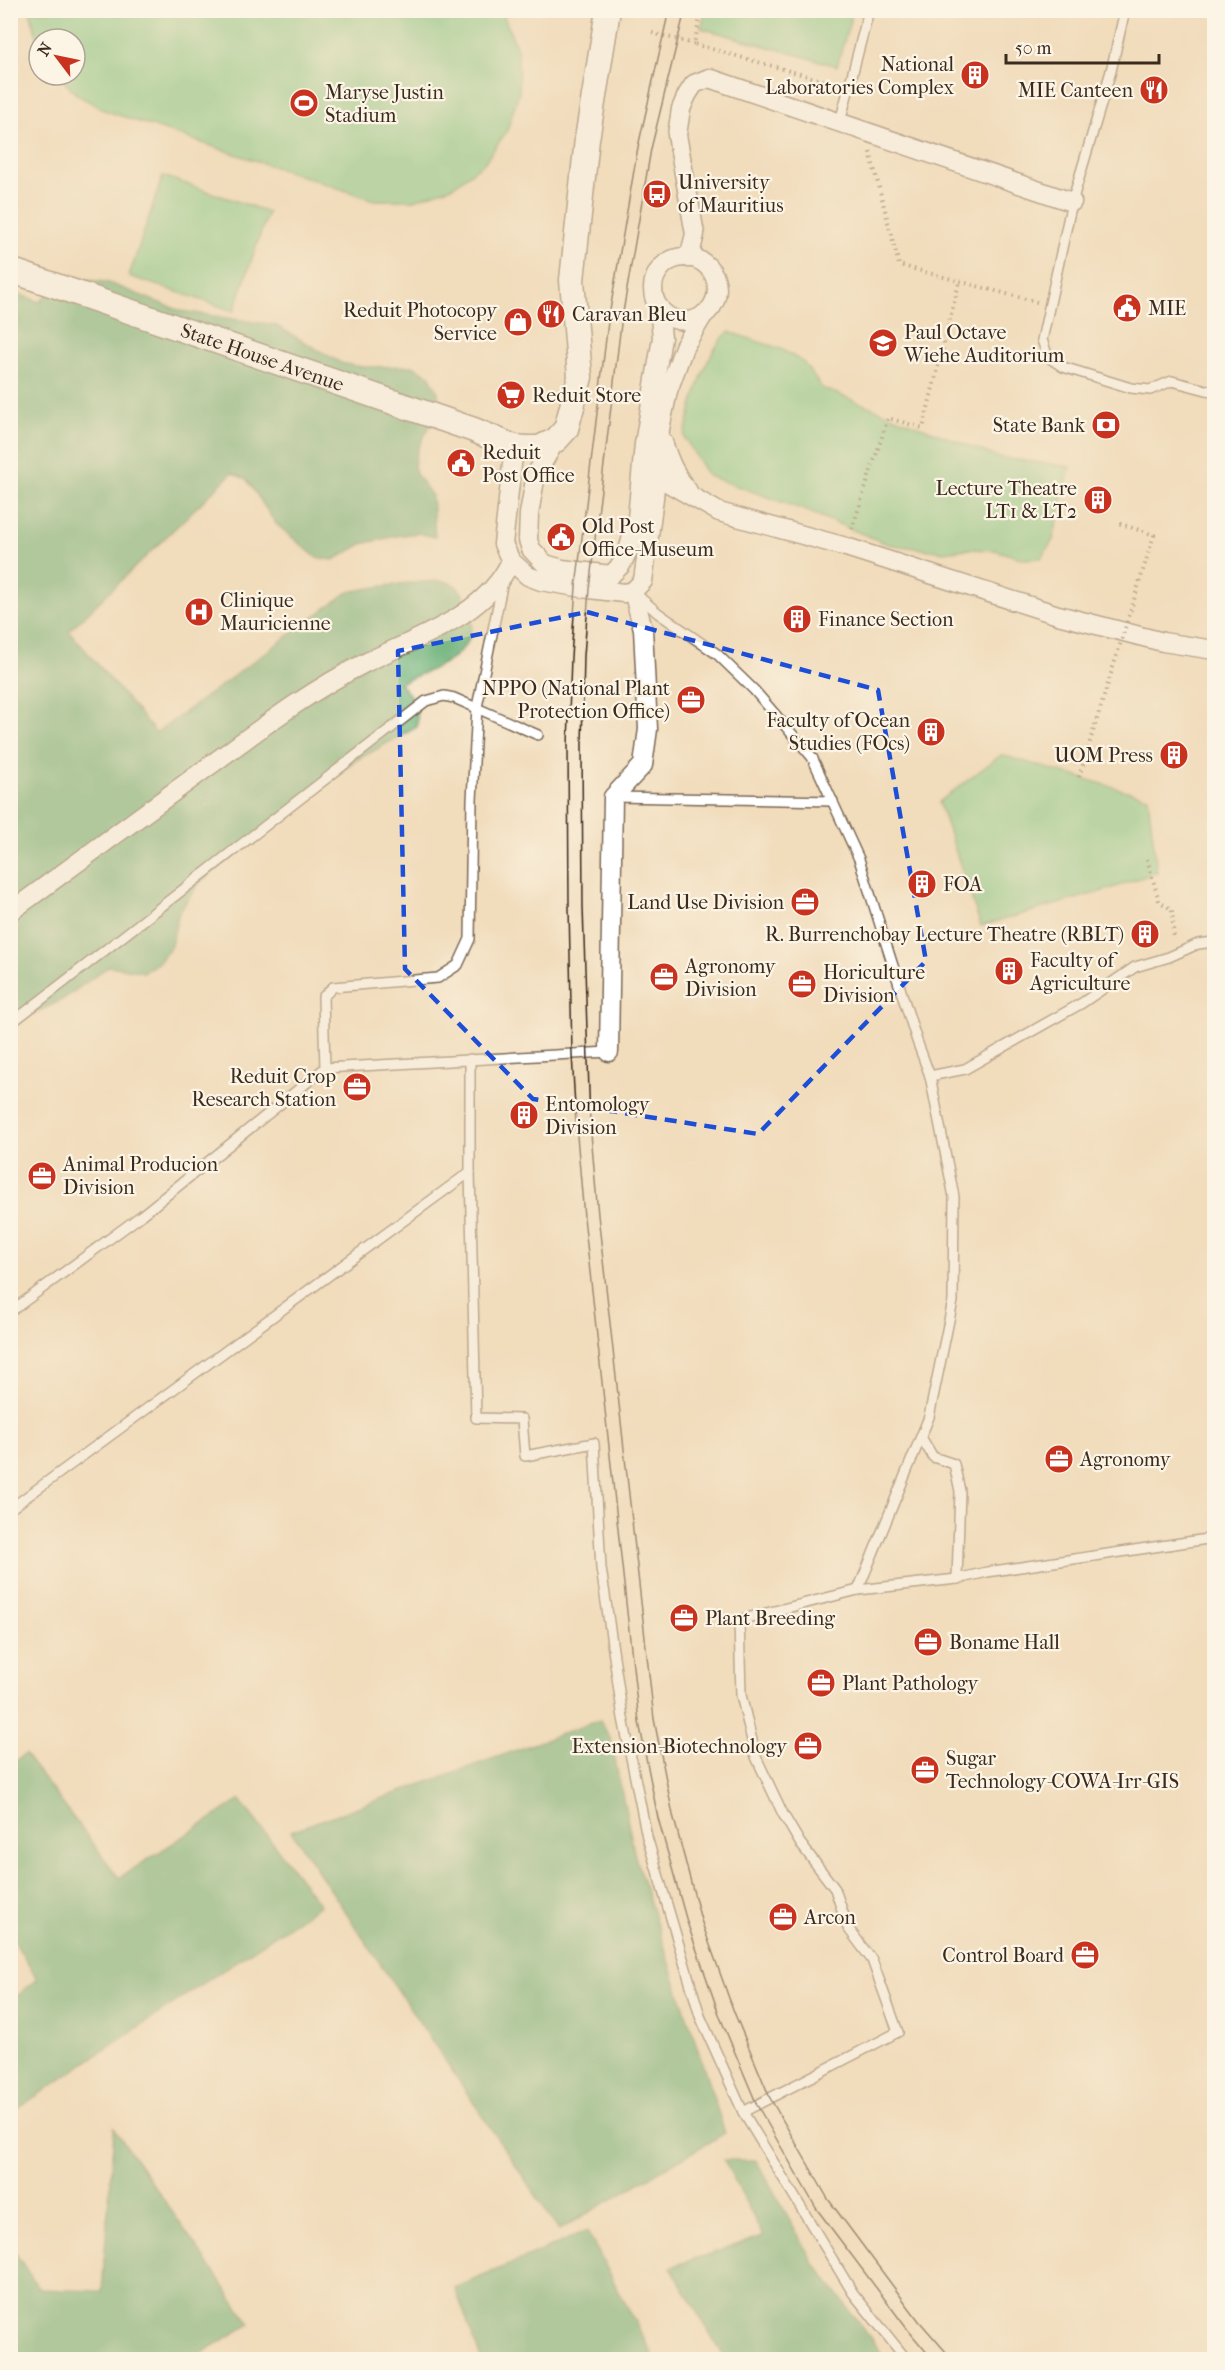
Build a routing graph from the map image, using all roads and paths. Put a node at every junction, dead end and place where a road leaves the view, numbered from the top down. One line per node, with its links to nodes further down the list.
1 (608, 10): 19 (street)
2 (702, 10): 6 (path)
3 (869, 10): 7 (lane)
4 (1125, 10): 10 (lane)
5 (652, 33): 6 (path)
6 (694, 44): 7 (path)
7 (848, 87): 8 (lane)
8 (840, 122): 9 (street); 11 (street)
9 (865, 131): 10 (street); 13 (path)
10 (1072, 202): 14 (lane)
11 (689, 258): 15 (street); 16 (street)
12 (10, 270): 20 (street, State House Avenue)
13 (959, 282): 14 (path); 24 (path)
14 (1050, 305): 17 (lane)
15 (659, 306): 16 (street); 19 (street)
16 (704, 314): 18 (street)
17 (1215, 392)
18 (660, 429): 21 (street); 22 (street)
19 (556, 440): 20 (street)
20 (514, 447): 25 (street)
21 (656, 476): 22 (street); 26 (street)
22 (695, 500): 24 (street)
23 (1118, 524): 30 (path, bridge)
24 (846, 547): 27 (street)
25 (507, 568): 26 (street); 28 (lane); 34 (street)
26 (633, 591): 31 (street); 32 (lane)
27 (1215, 650)
28 (477, 707): 29 (lane); 37 (lane); 40 (lane)
29 (538, 735)
30 (1079, 777)
31 (613, 797): 32 (lane); 38 (street)
32 (832, 801): 41 (lane)
33 (1147, 859): 36 (path)
34 (10, 912)
35 (1215, 942): 36 (lane)
36 (1169, 957): 41 (lane)
37 (10, 1024)
38 (609, 1052): 39 (lane)
39 (470, 1059): 40 (lane); 42 (lane)
40 (326, 1068): 43 (lane)
41 (930, 1076): 44 (lane)
42 (470, 1172): 45 (lane); 49 (lane)
43 (10, 1312)
44 (921, 1437): 47 (lane); 48 (lane)
45 (10, 1509)
46 (1215, 1538): 47 (lane)
47 (957, 1579): 48 (lane)
48 (858, 1590): 49 (lane)
49 (743, 2112): 50 (lane)
50 (906, 2360)

